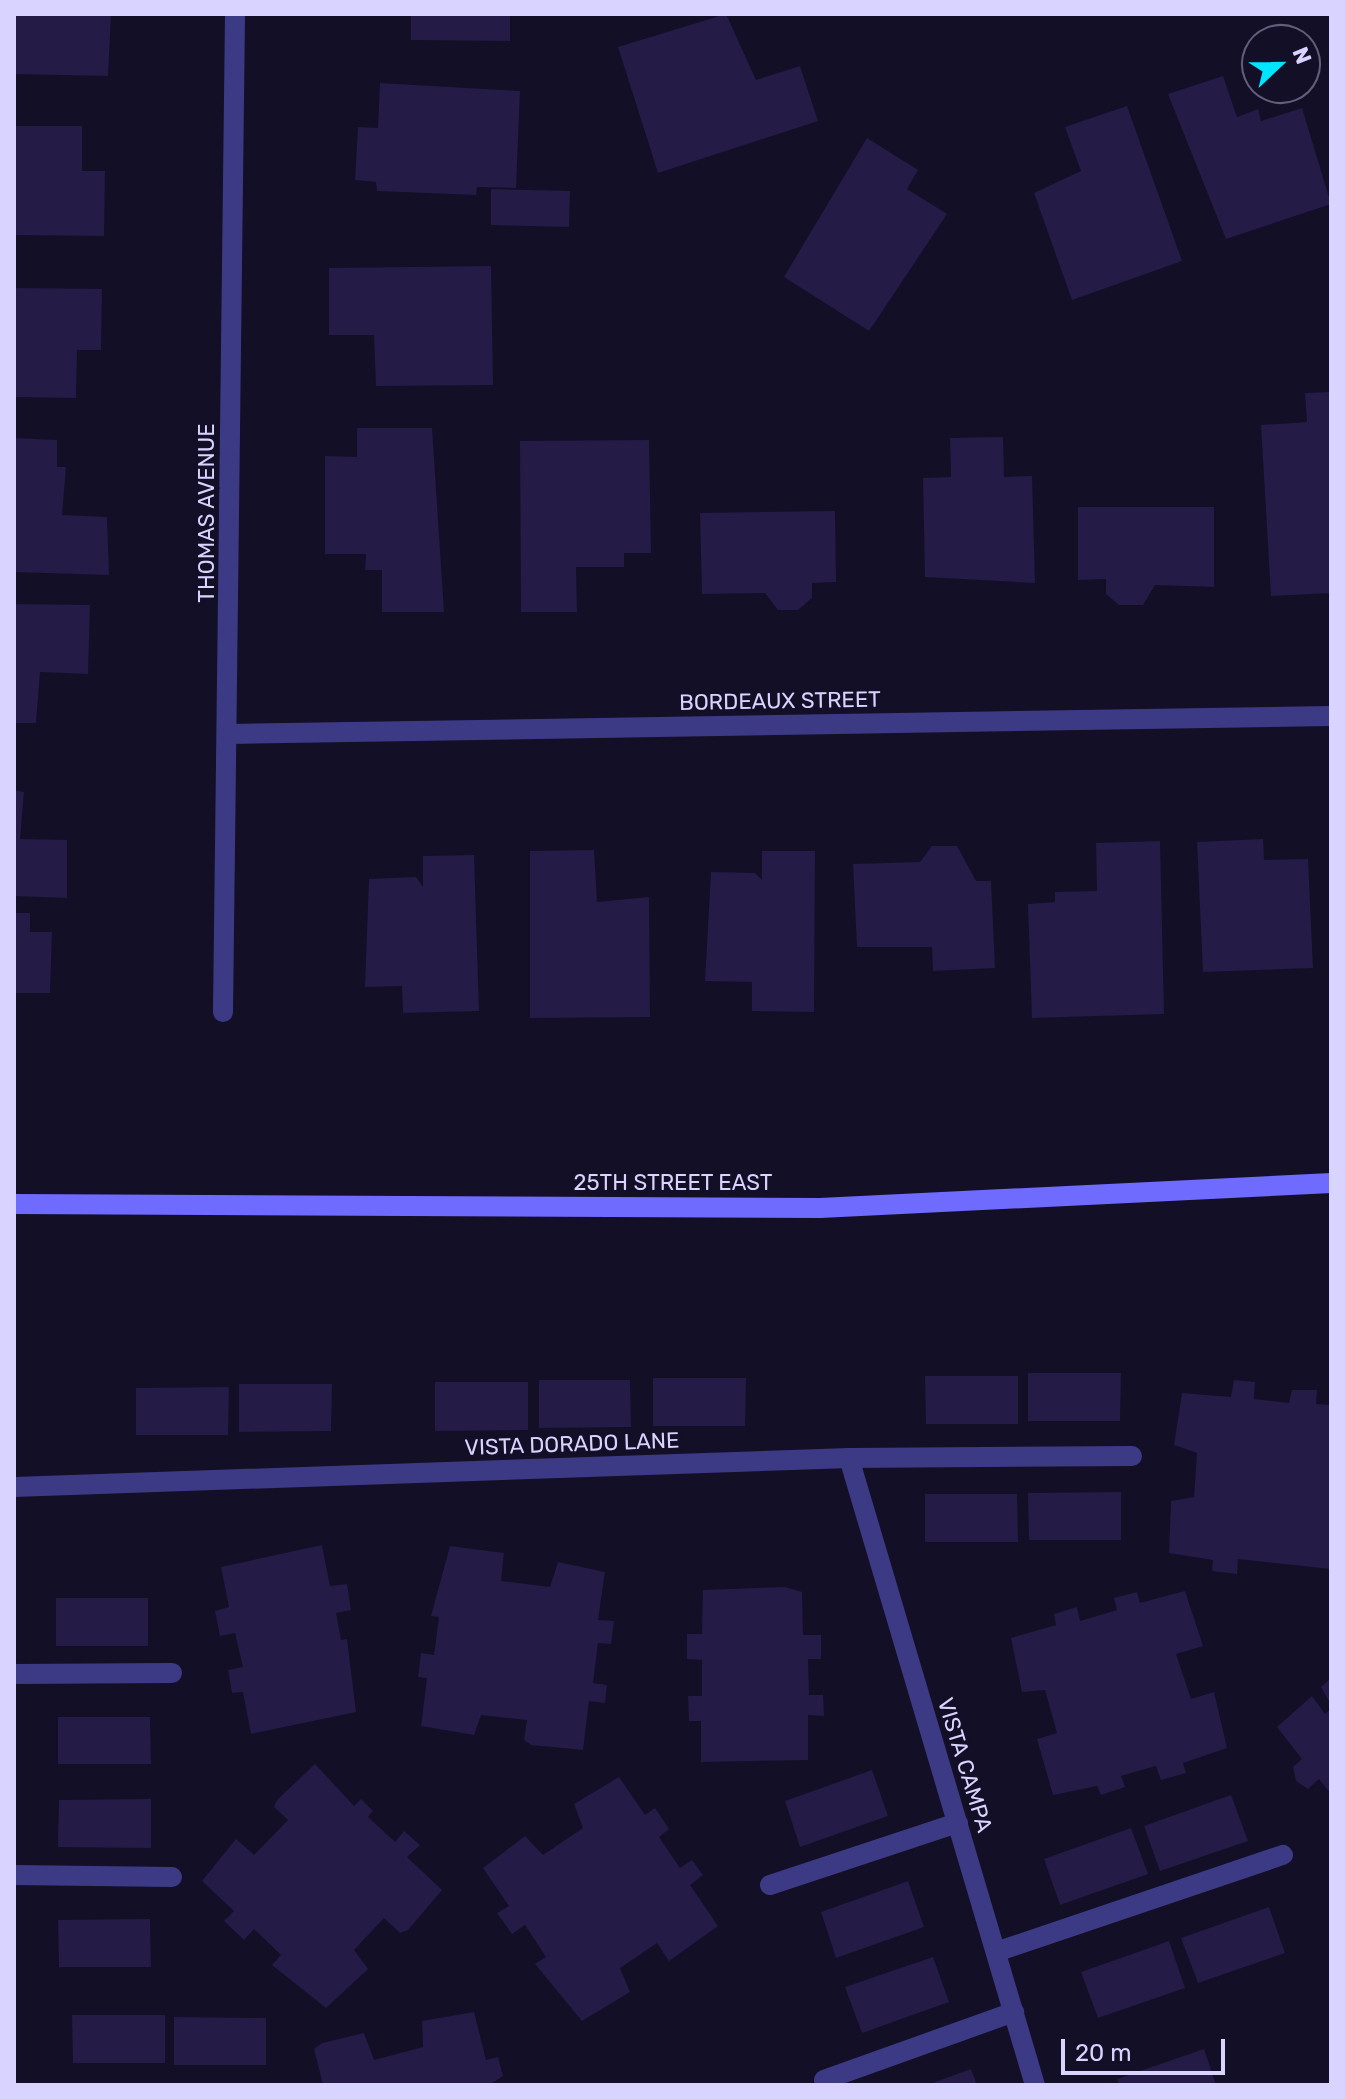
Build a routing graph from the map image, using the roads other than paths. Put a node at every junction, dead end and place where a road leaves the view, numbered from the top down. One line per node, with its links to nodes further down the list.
1 (235, 14): 3 (street, THOMAS AVENUE)
2 (1331, 716): 3 (street, BORDEAUX STREET)
3 (230, 734): 4 (street, THOMAS AVENUE)
4 (223, 1012)
5 (1331, 1183): 6 (main road, 25TH STREET EAST)
6 (14, 1204)
7 (1132, 1456): 8 (street, VISTA DORADO LANE)
8 (849, 1458): 9 (street, VISTA DORADO LANE); 12 (street, VISTA CAMPA)
9 (14, 1487)
10 (172, 1673): 11 (street)
11 (14, 1674)
12 (958, 1823): 16 (street); 17 (street, VISTA CAMPA)
13 (1283, 1855): 17 (street)
14 (14, 1875): 15 (street)
15 (172, 1877)
16 (770, 1885)
17 (996, 1952): 18 (street, VISTA CAMPA)
18 (1014, 2012): 19 (street); 20 (street, VISTA CAMPA)
19 (824, 2080)
20 (1035, 2085)

